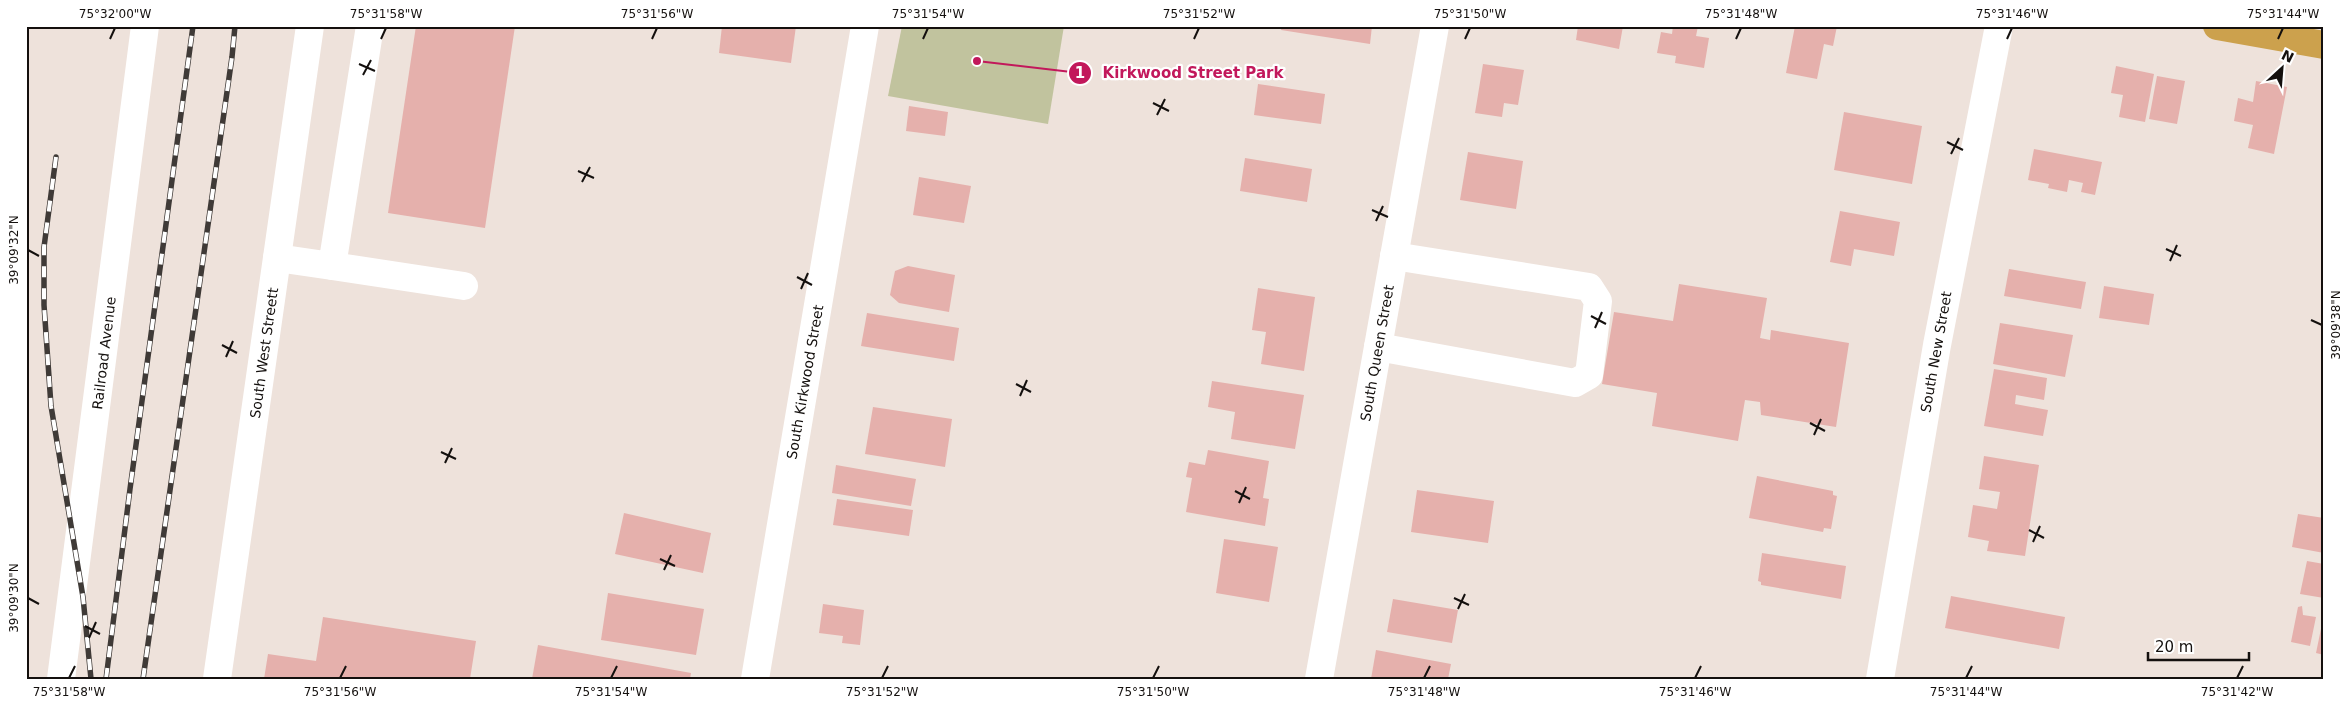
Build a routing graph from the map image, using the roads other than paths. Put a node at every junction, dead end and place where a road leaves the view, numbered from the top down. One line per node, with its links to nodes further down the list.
1 (144, 26): 15 (street, Railroad Avenue)
2 (310, 26): 11 (street, South West Streett)
3 (370, 26): 12 (street)
4 (865, 26): 17 (street, South Kirkwood Street)
5 (1435, 26): 10 (street, South Queen Street)
6 (1999, 26): 19 (street, South New Street)
7 (2217, 26): 8 (highway)
8 (2280, 32): 9 (highway)
9 (2324, 45)
10 (1394, 256): 14 (street, South Queen Street); 14 (street)
11 (277, 258): 12 (street); 16 (street, South West Streett)
12 (332, 266): 13 (street)
13 (464, 286)
14 (1378, 347): 18 (street, South Queen Street)
15 (61, 679)
16 (216, 679)
17 (755, 679)
18 (1319, 679)
19 (1880, 679)

